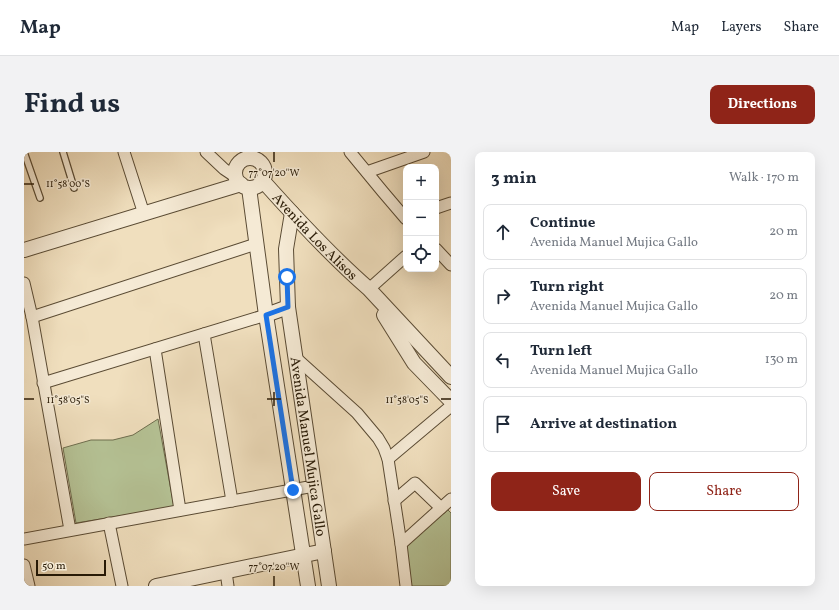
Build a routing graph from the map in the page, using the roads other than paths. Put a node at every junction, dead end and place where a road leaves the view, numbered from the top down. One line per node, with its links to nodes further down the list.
1 (24, 152): 12 (lane)
2 (63, 152): 11 (lane)
3 (124, 152): 16 (street)
4 (206, 152): 10 (street)
5 (350, 152): 8 (street)
6 (424, 152): 8 (street)
7 (247, 155): 9 (street); 10 (street)
8 (367, 172): 17 (street)
9 (263, 180): 10 (street); 15 (street, Avenida Los Alisos)
10 (242, 183): 16 (street); 18 (street, Avenida Manuel Mujica Gallo)
11 (74, 188)
12 (40, 198)
13 (451, 203): 14 (street)
14 (439, 207)
15 (292, 213): 24 (street, Avenida Los Alisos); 25 (street, Avenida Manuel Mujica Gallo)
16 (144, 214): 19 (street)
17 (403, 215)
18 (256, 244): 26 (street, Avenida Manuel Mujica Gallo); 27 (street)
19 (24, 250)
20 (439, 252): 22 (street)
21 (403, 259): 24 (street)
22 (451, 265)
23 (24, 283): 27 (street)
24 (368, 289): 31 (street, Avenida Los Alisos); 33 (street, Avenida Los Alisos)
25 (288, 307): 26 (street); 30 (street, Avenida Manuel Mujica Gallo)
26 (266, 315): 28 (street); 37 (street, Avenida Manuel Mujica Gallo)
27 (32, 317): 32 (street)
28 (204, 334): 29 (street); 38 (street)
29 (155, 349): 32 (street); 41 (street)
30 (296, 358): 35 (street); 36 (street, Avenida Manuel Mujica Gallo)
31 (451, 377)
32 (44, 383): 43 (street)
33 (451, 401)
34 (451, 406): 35 (street)
35 (388, 460): 39 (street)
36 (314, 486): 37 (street); 46 (street, Avenida Manuel Mujica Gallo)
37 (293, 490): 38 (street); 47 (street, Avenida Manuel Mujica Gallo)
38 (232, 501): 41 (street)
39 (394, 501): 40 (street); 45 (street)
40 (448, 504): 45 (street)
41 (180, 510): 42 (street)
42 (109, 523): 43 (street); 51 (street)
43 (70, 530): 44 (street)
44 (24, 539)
45 (401, 544): 55 (street)
46 (324, 551): 47 (street); 54 (street, Avenida Manuel Mujica Gallo)
47 (304, 555): 49 (street); 53 (street, Avenida Manuel Mujica Gallo)
48 (24, 565): 50 (street)
49 (227, 579): 52 (street)
50 (29, 586)
51 (122, 586)
52 (156, 586)
53 (308, 586)
54 (329, 586)
55 (406, 586)

